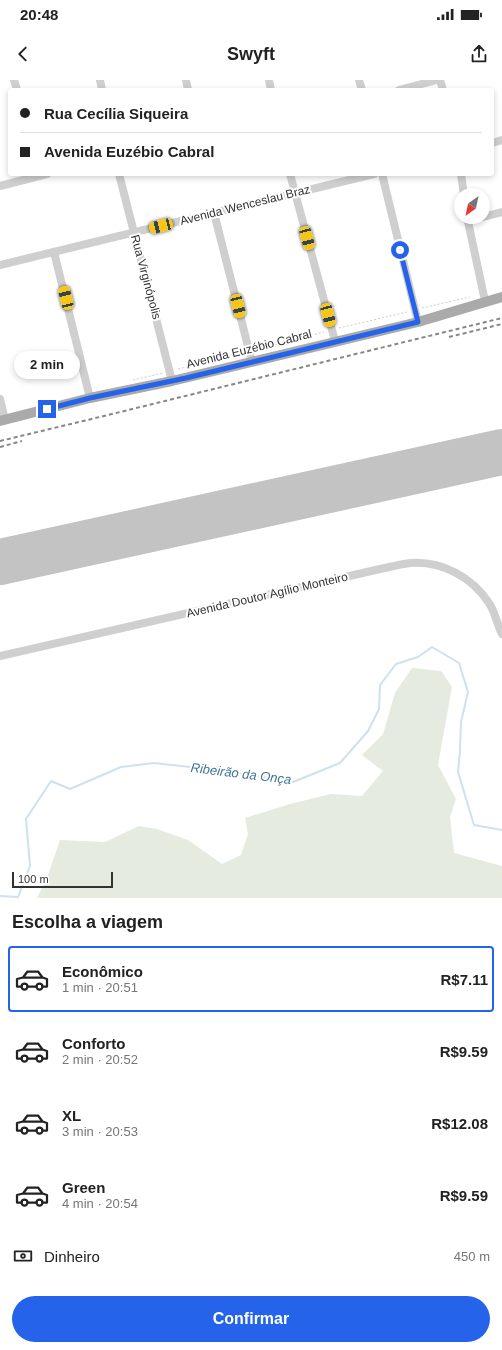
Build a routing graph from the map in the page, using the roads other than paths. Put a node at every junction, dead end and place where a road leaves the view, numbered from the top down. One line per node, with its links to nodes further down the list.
1 (437, 80): 2 (street)
2 (407, 88)
3 (33, 176): 9 (street)
4 (120, 176): 16 (street, Rua Virginópolis)
5 (290, 176): 11 (street)
6 (365, 176): 11 (street, Avenida Wenceslau Braz)
7 (382, 176): 21 (street)
8 (461, 176): 10 (street)
9 (0, 186)
10 (463, 188)
11 (294, 192): 13 (street, Avenida Wenceslau Braz); 22 (street)
12 (502, 212): 14 (street)
13 (214, 214): 16 (street, Avenida Wenceslau Braz); 23 (street)
14 (490, 215)
15 (468, 224): 20 (street)
16 (134, 233): 17 (street, Avenida Wenceslau Braz); 24 (street, Rua Virginópolis)
17 (54, 252): 18 (street, Avenida Wenceslau Braz); 25 (street)
18 (0, 265)
19 (502, 297): 20 (main road, Avenida Euzébio Cabral)
20 (485, 301): 21 (main road, Avenida Euzébio Cabral)
21 (418, 322): 22 (main road, Avenida Euzébio Cabral)
22 (335, 341): 23 (main road, Avenida Euzébio Cabral)
23 (252, 362): 24 (main road, Avenida Euzébio Cabral)
24 (172, 381): 25 (main road, Avenida Euzébio Cabral)
25 (90, 398): 27 (main road, Avenida Euzébio Cabral)
26 (0, 399): 27 (street)
27 (2, 420)
28 (502, 634): 29 (street, Avenida Doutor Agílio Monteiro)
29 (0, 656)

